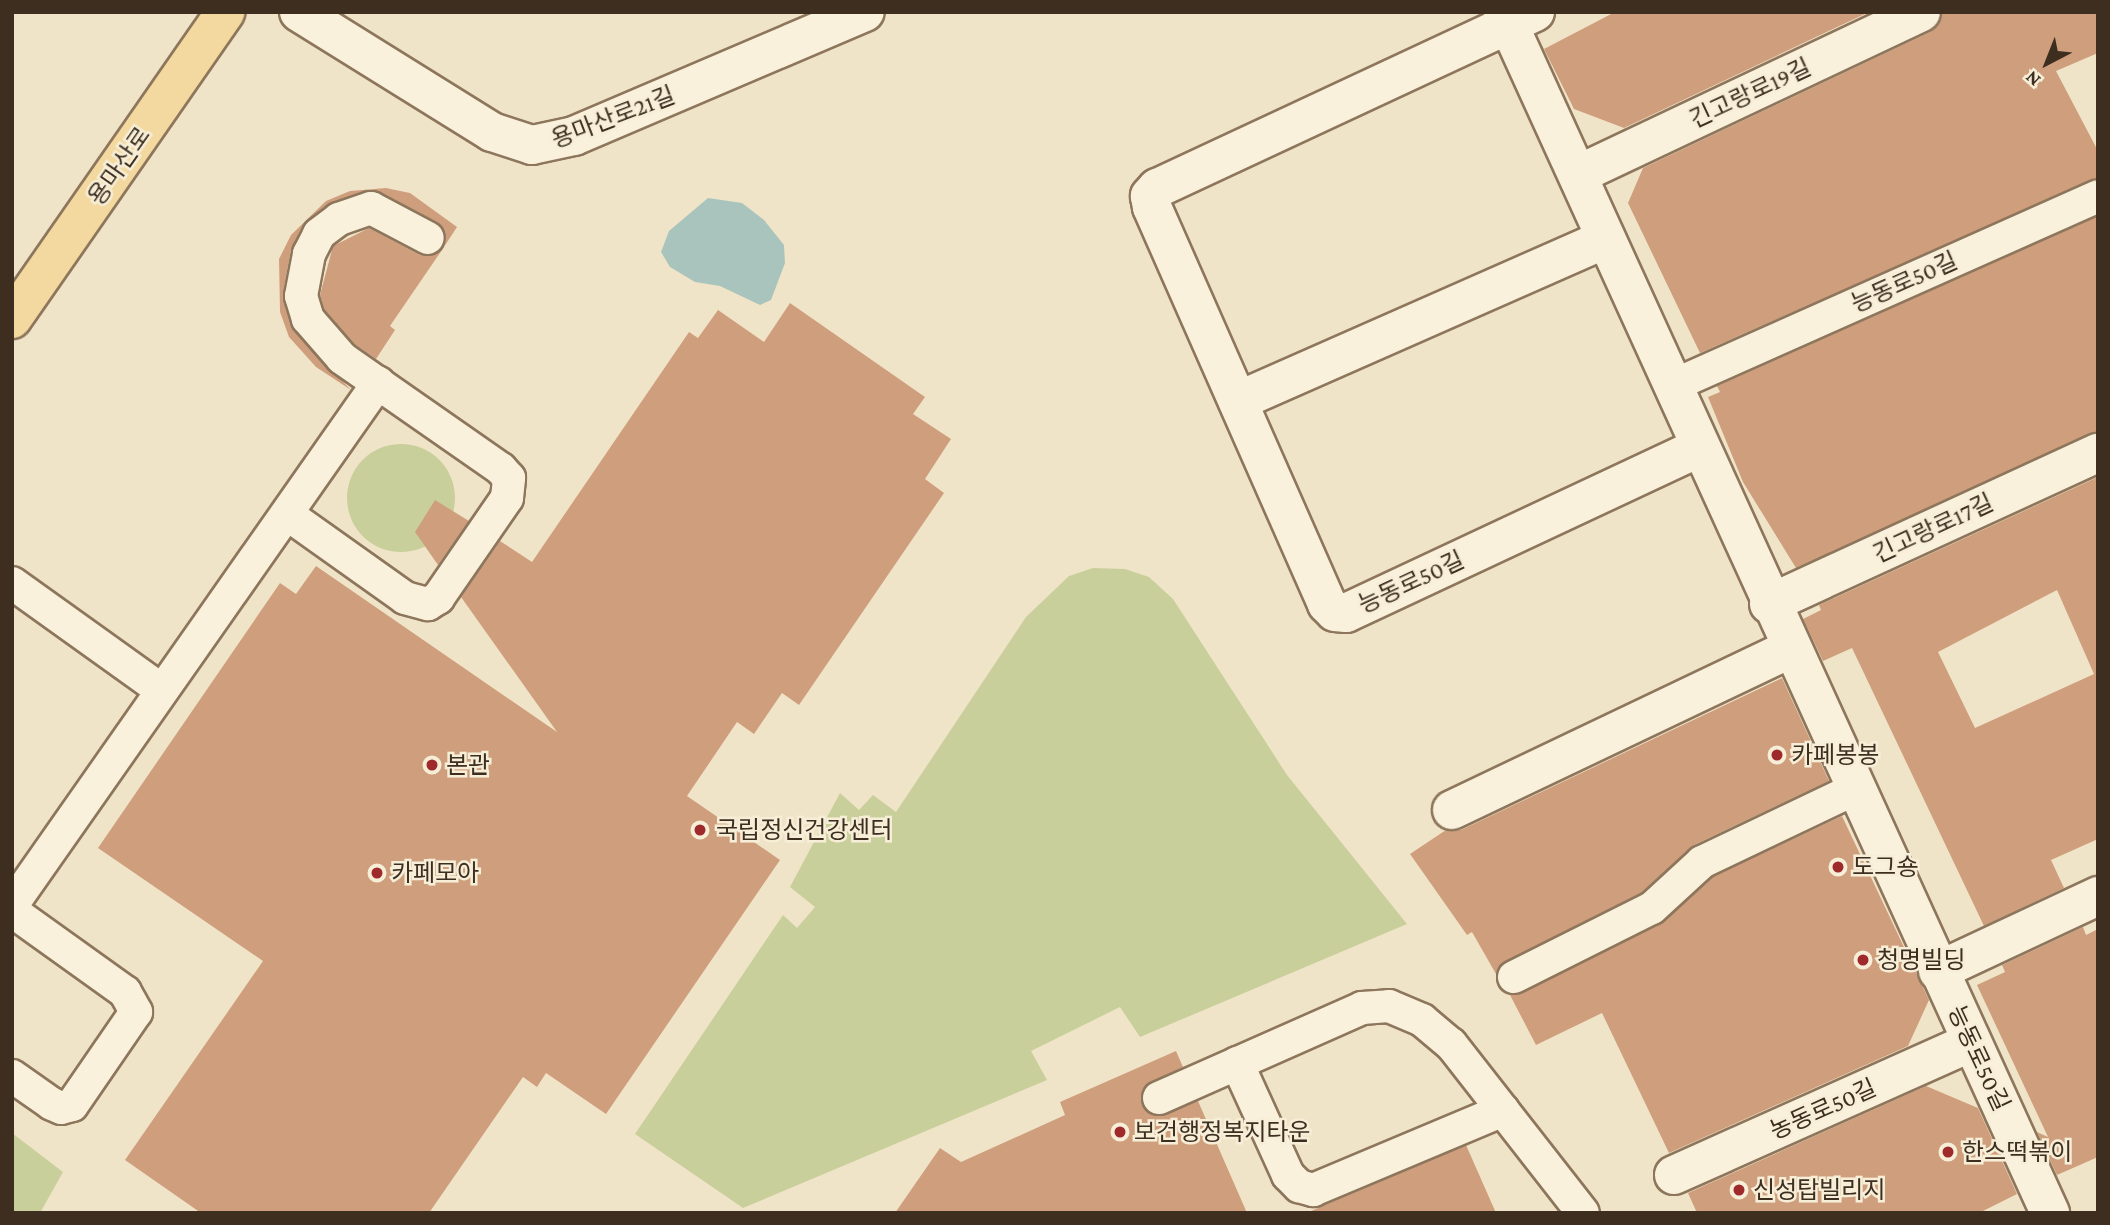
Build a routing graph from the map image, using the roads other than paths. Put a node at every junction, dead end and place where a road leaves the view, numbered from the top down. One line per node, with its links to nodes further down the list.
1 (225, 12): 10 (main road, 용마산로)
2 (299, 12): 3 (street, 용마산로21길)
3 (865, 12)
4 (1921, 12): 6 (street, 긴고랑로19길)
5 (1516, 16): 6 (street, 능동로50길); 13 (street, 능동로50길)
6 (1578, 174): 9 (street, 능동로50길)
7 (2098, 196): 12 (lane, 능동로50길)
8 (428, 238): 11 (lane)
9 (1606, 239): 12 (street, 능동로50길); 13 (street)
10 (12, 319)
11 (378, 383): 16 (lane); 16 (lane)
12 (1671, 386): 14 (street, 능동로50길)
13 (1238, 401): 14 (street, 능동로50길)
14 (1698, 448): 18 (street, 능동로50길)
15 (2098, 453): 18 (street, 긴고랑로17길)
16 (287, 514): 20 (lane)
17 (12, 583): 20 (lane)
18 (1769, 604): 19 (street, 능동로50길)
19 (1790, 649): 21 (street, 능동로50길); 22 (street)
20 (160, 689): 24 (lane)
21 (1855, 789): 26 (street, 능동로50길); 27 (lane)
22 (1452, 810)
23 (2098, 896): 26 (street)
24 (12, 905)
25 (12, 911): 30 (lane)
26 (1938, 971): 28 (street, 능동로50길)
27 (1514, 977)
28 (1971, 1042): 33 (street, 농동로50길); 35 (street, 능동로50길)
29 (1237, 1063): 31 (lane); 32 (lane); 32 (lane)
30 (12, 1076)
31 (1158, 1098)
32 (1503, 1110): 34 (lane)
33 (1674, 1175)
34 (1583, 1213)
35 (2050, 1213)

